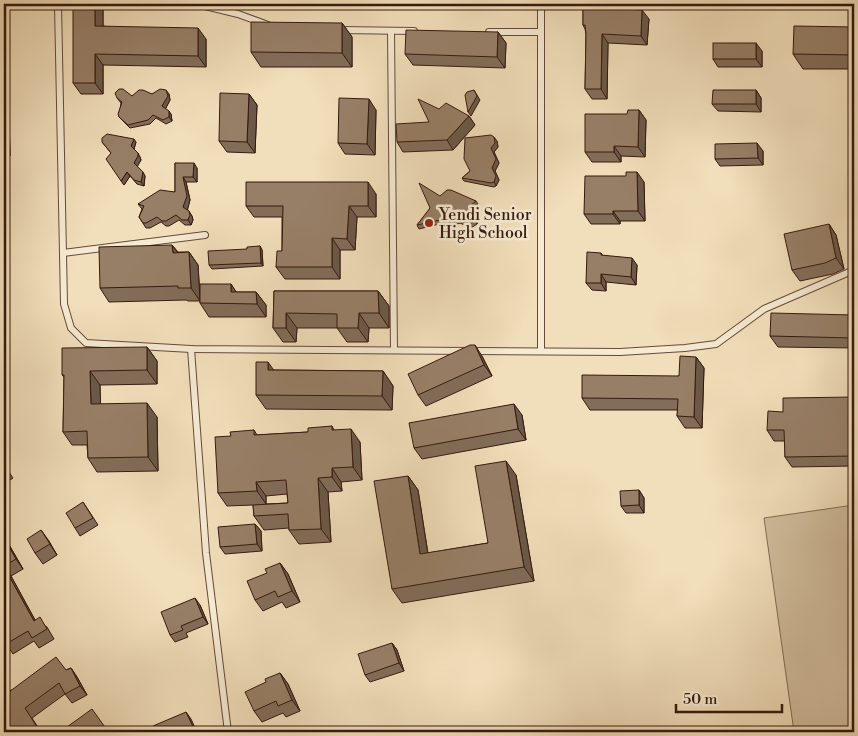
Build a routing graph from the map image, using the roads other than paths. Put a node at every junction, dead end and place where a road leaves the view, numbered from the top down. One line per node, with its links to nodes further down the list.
1 (58, 4): 11 (lane)
2 (197, 4): 4 (lane)
3 (541, 4): 9 (lane)
4 (278, 29)
5 (334, 30): 6 (lane)
6 (390, 31): 7 (lane); 14 (lane)
7 (418, 31)
8 (483, 32): 9 (lane)
9 (541, 32): 15 (lane)
10 (205, 235): 11 (lane)
11 (63, 253): 13 (lane)
12 (854, 270): 15 (lane)
13 (191, 349): 14 (lane); 16 (lane)
14 (394, 350): 15 (lane)
15 (541, 351)
16 (228, 732)
17 (377, 732): 18 (lane)
18 (390, 732)

